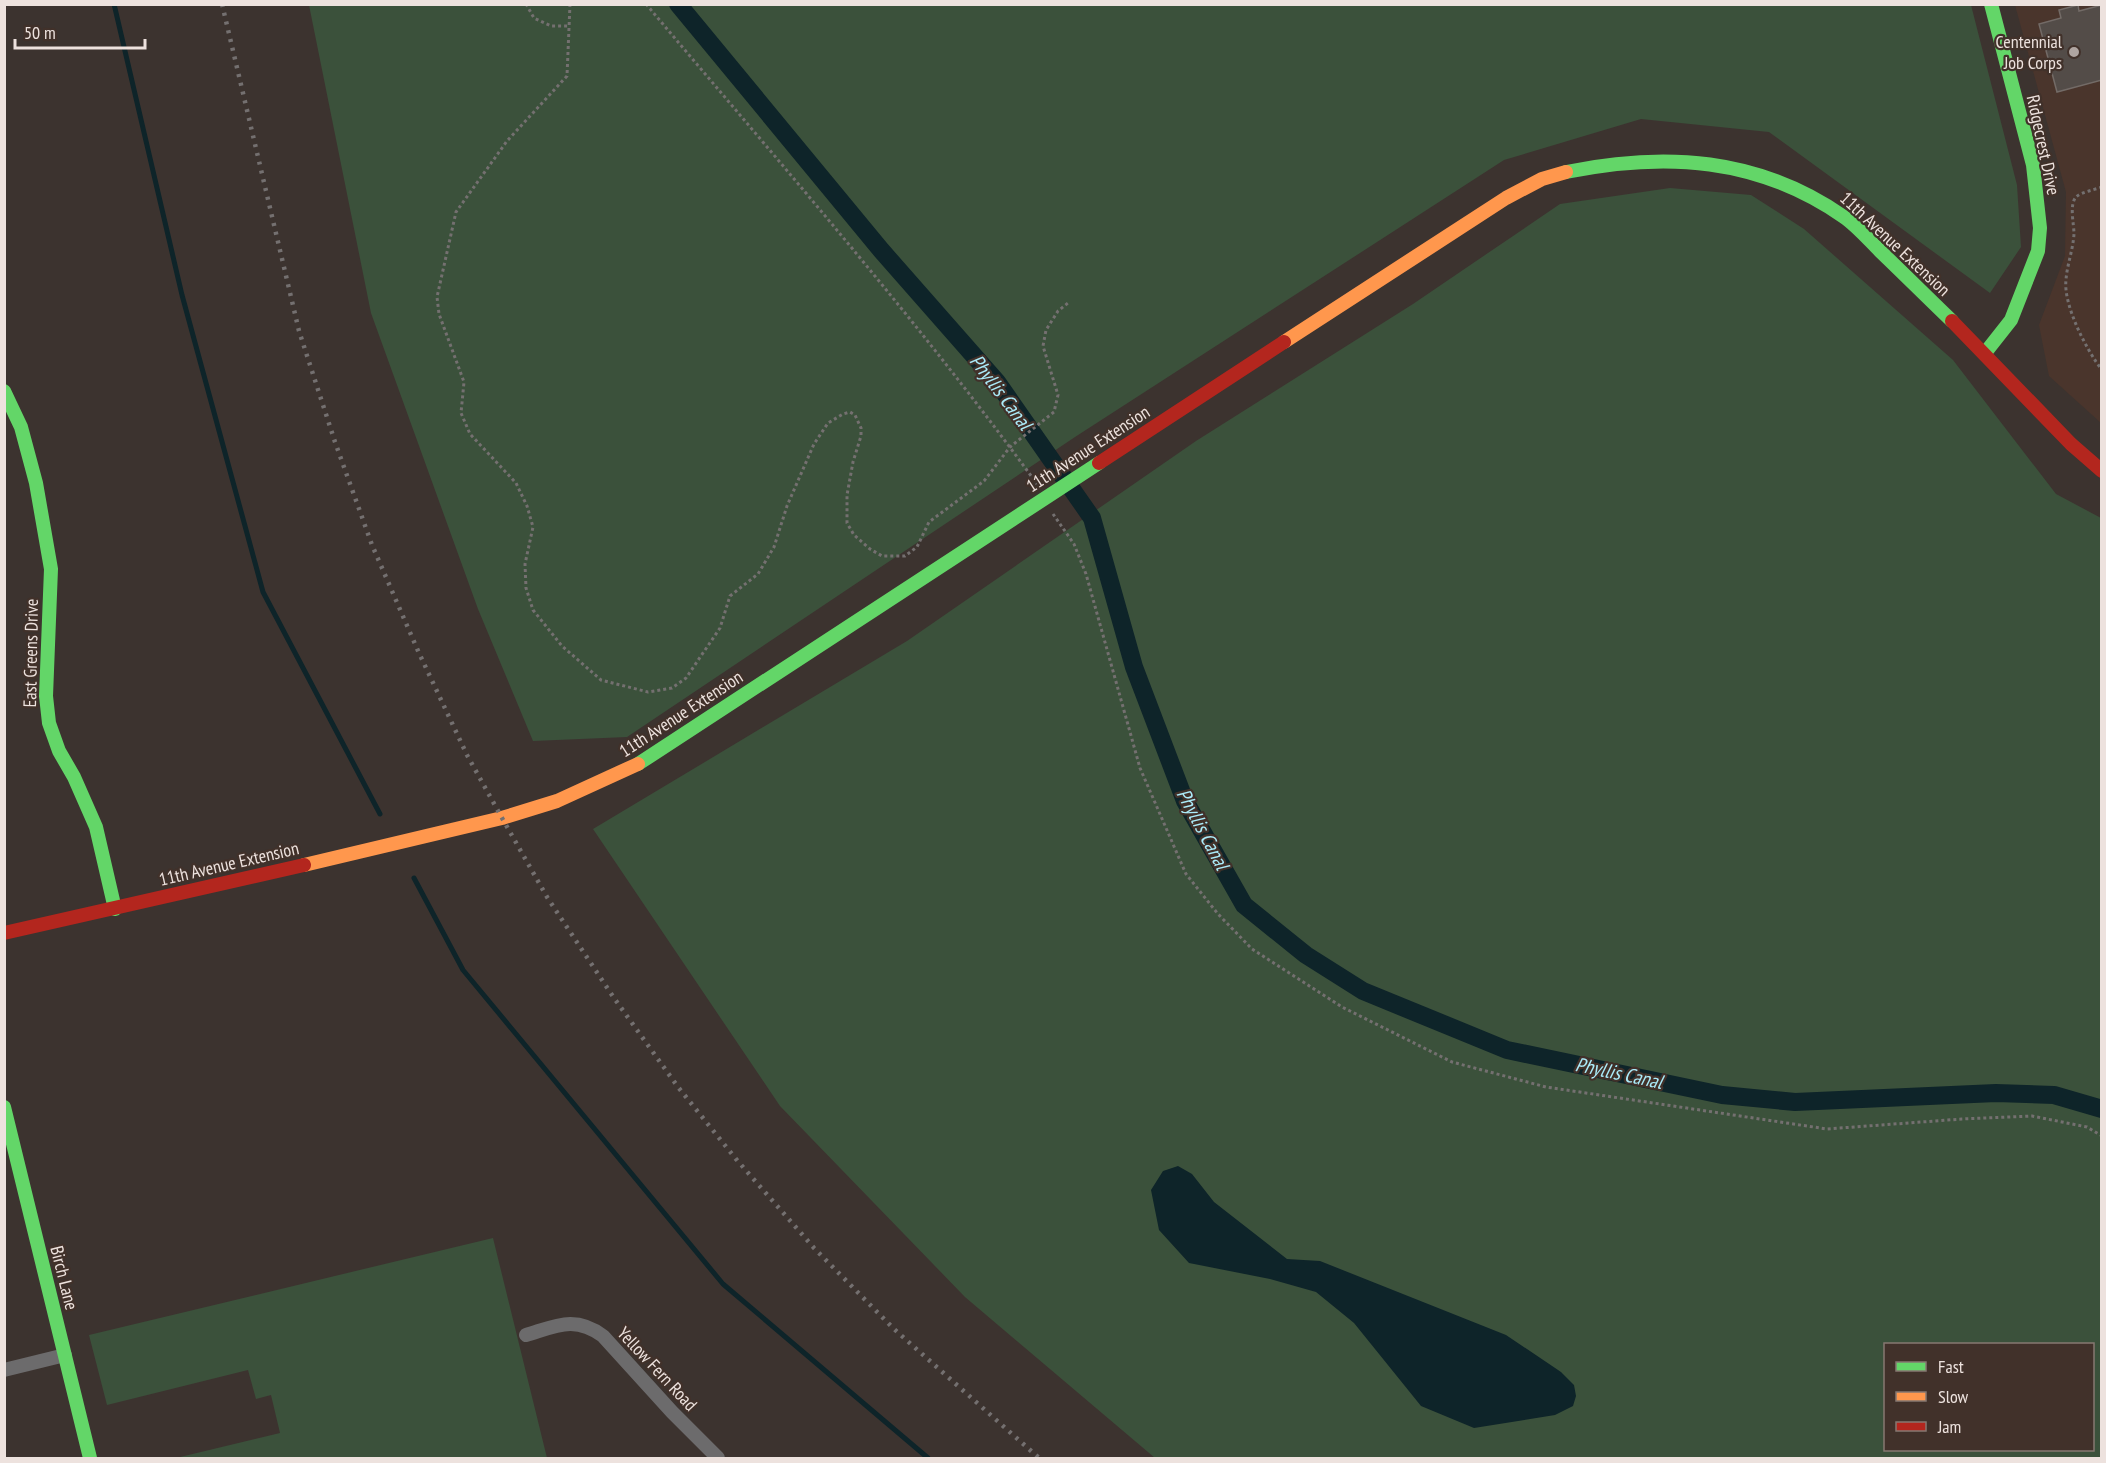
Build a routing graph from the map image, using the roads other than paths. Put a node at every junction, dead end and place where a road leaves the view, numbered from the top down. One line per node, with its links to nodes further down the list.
1 (1991, 4): 2 (street, Ridgecrest Drive)
2 (1985, 353): 4 (street, 11th Avenue Extension); 5 (street, 11th Avenue Extension)
3 (4, 391): 5 (street, East Greens Drive)
4 (2102, 471)
5 (115, 909): 6 (street, 11th Avenue Extension)
6 (4, 933)
7 (4, 1107): 9 (street, Birch Lane)
8 (526, 1335): 12 (street, Yellow Fern Road)
9 (64, 1355): 10 (street); 11 (street, Birch Lane)
10 (4, 1370)
11 (90, 1458)
12 (718, 1458)

